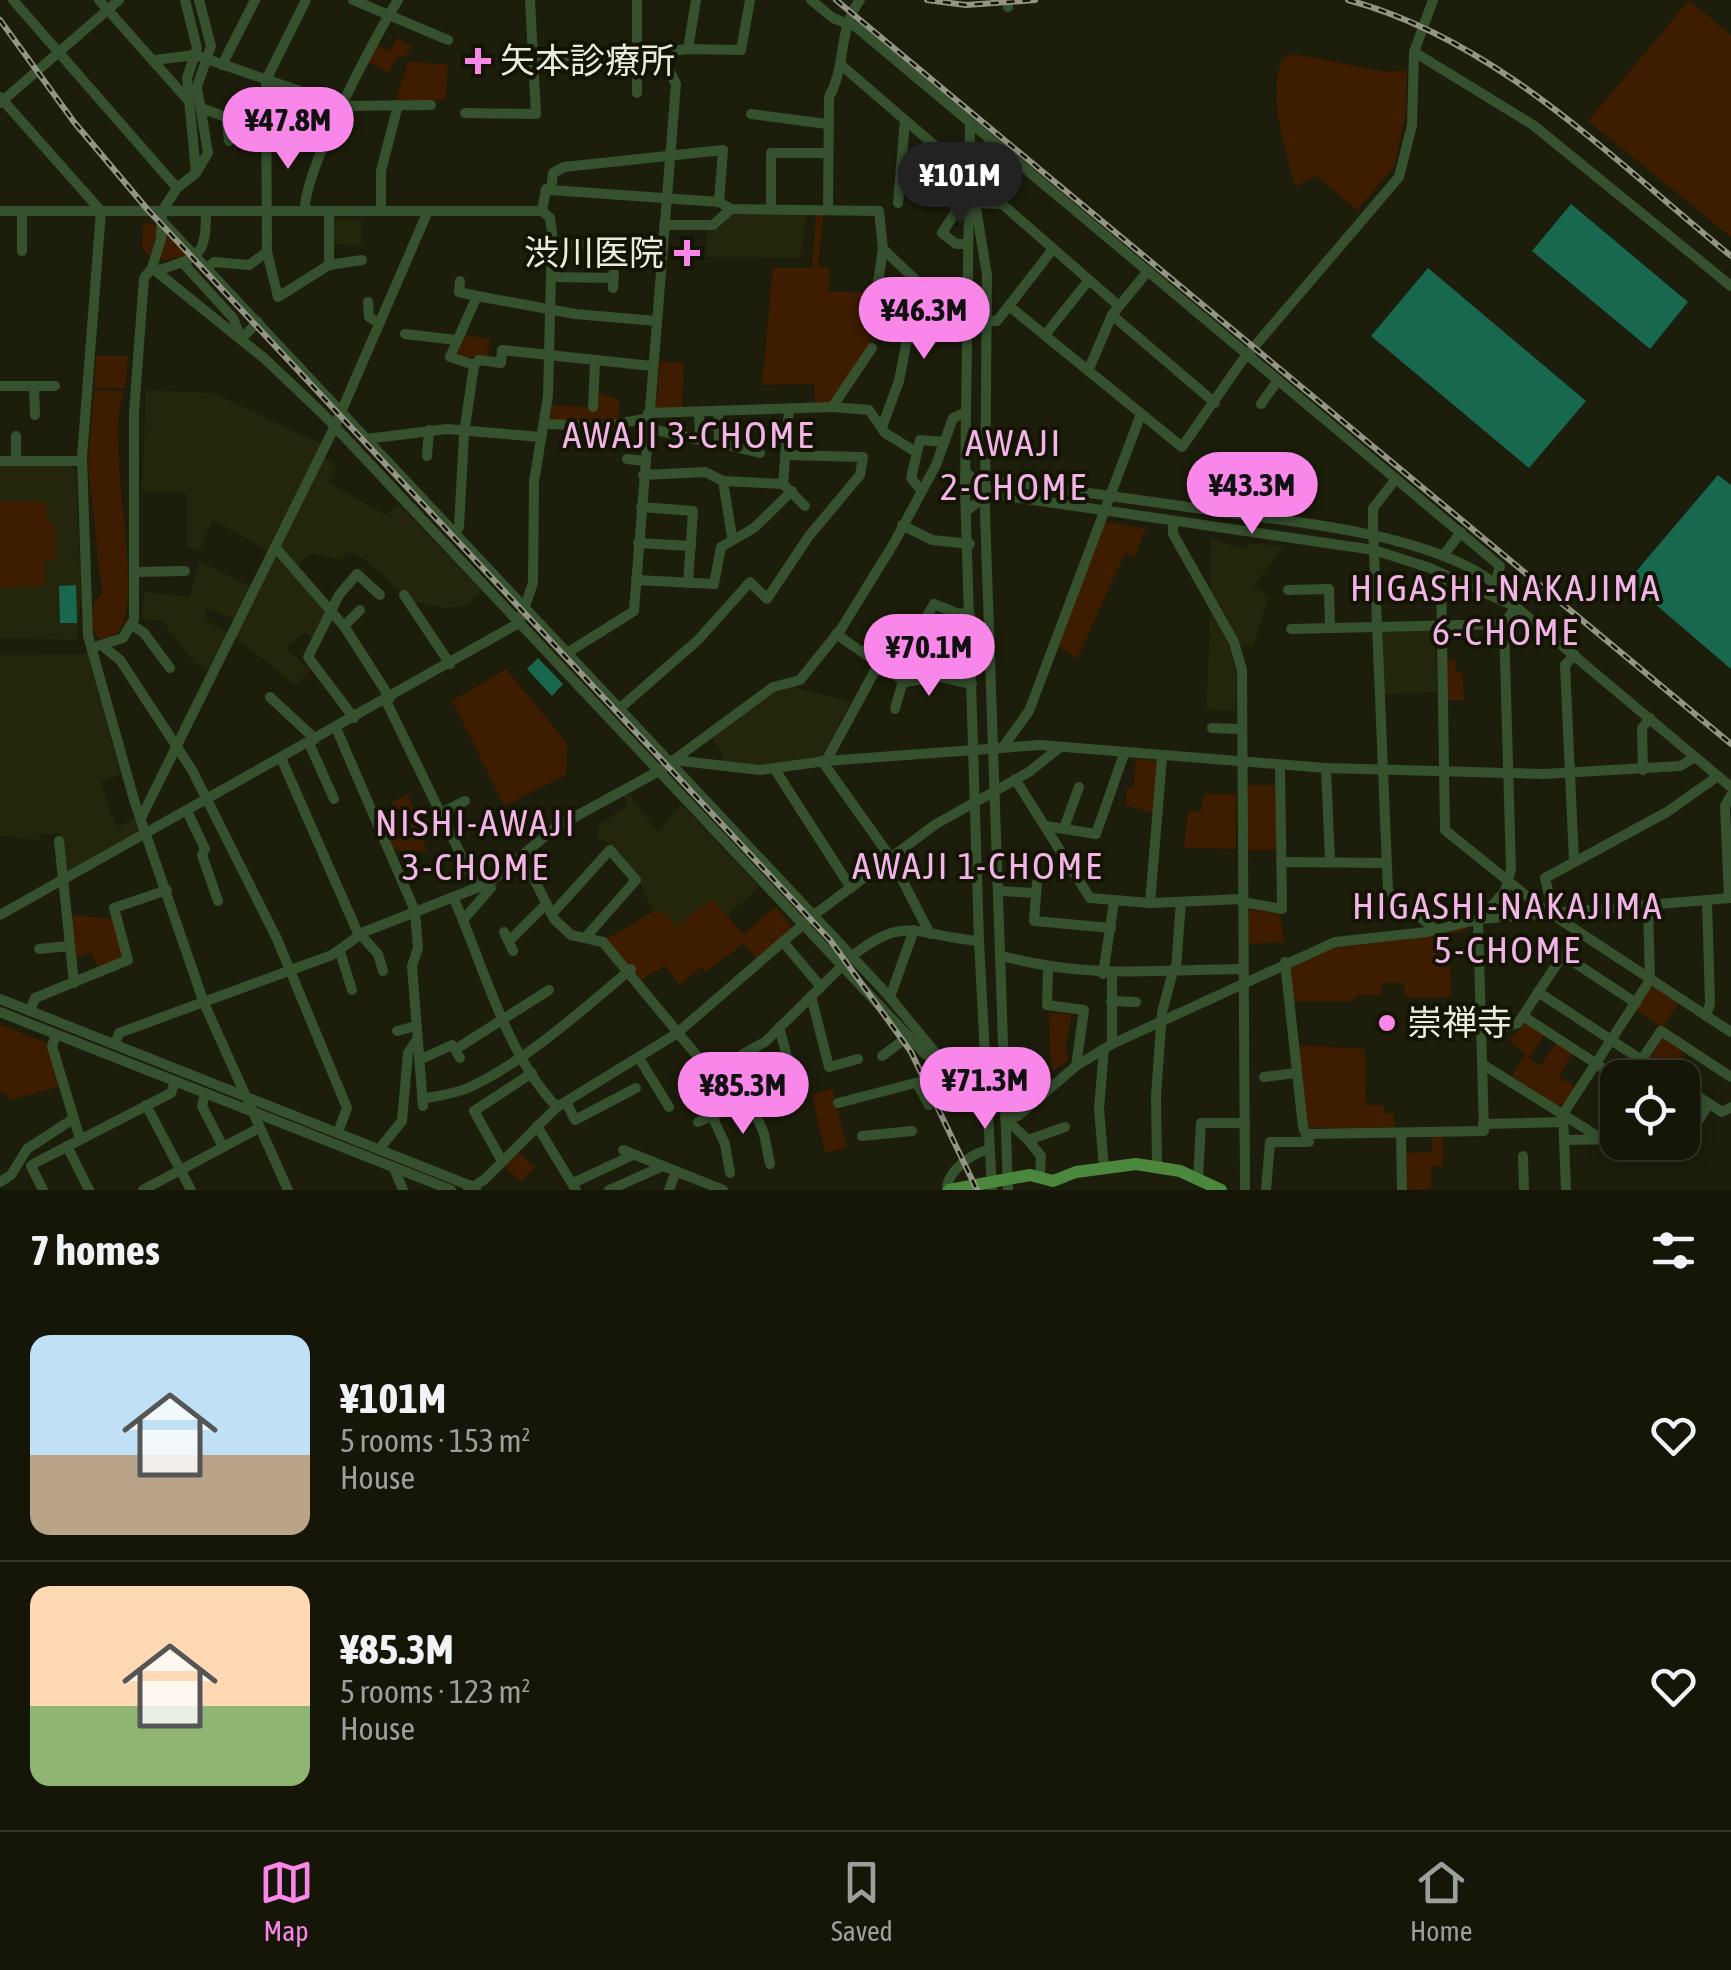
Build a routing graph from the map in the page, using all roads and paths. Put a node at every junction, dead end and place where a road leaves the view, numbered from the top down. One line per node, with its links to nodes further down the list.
1 (13, 0): 22 (street)
2 (100, 0): 17 (street)
3 (120, 0): 17 (street)
4 (186, 0): 26 (street)
5 (199, 0): 26 (street)
6 (255, 0): 29 (street)
7 (306, 0): 31 (street)
8 (354, 0): 18 (street)
9 (398, 0): 18 (street)
10 (530, 0): 27 (street)
11 (637, 0): 25 (street)
12 (696, 0): 21 (street)
13 (750, 0): 21 (street)
14 (811, 0): 19 (street)
15 (860, 0): 19 (street)
16 (1434, 0): 24 (street)
17 (108, 10): 22 (street); 28 (street)
18 (389, 14): 20 (street); 37 (street)
19 (845, 24): 30 (street); 42 (street)
20 (448, 40)
21 (688, 49): 23 (street)
22 (59, 52): 34 (street); 49 (street)
23 (660, 52): 25 (street); 45 (street)
24 (1414, 52): 89 (street); 106 (street)
25 (637, 55): 27 (street); 32 (street)
26 (201, 57): 28 (street); 29 (street); 33 (street); 38 (street)
27 (536, 57): 39 (street)
28 (154, 60): 33 (street)
29 (222, 64): 31 (street)
30 (840, 64): 41 (street); 43 (street)
31 (266, 80): 37 (street); 62 (street)
32 (638, 93)
33 (186, 99): 48 (street)
34 (1, 100): 60 (street)
35 (430, 104): 36 (street)
36 (398, 105): 37 (street); 65 (street)
37 (344, 106): 63 (street)
38 (201, 108): 44 (street); 48 (street)
39 (464, 113)
40 (751, 114): 43 (street)
41 (906, 120): 47 (street); 53 (street)
42 (970, 123): 47 (street); 83 (street)
43 (827, 124): 46 (street)
44 (230, 142)
45 (670, 152): 50 (street); 51 (street); 52 (street)
46 (827, 153): 56 (street); 57 (street)
47 (970, 169): 54 (street)
48 (196, 173): 49 (street)
49 (177, 188): 68 (street)
50 (551, 190): 51 (street); 67 (street)
51 (666, 198): 52 (street); 69 (street)
52 (718, 202): 55 (street)
53 (898, 203)
54 (970, 206): 71 (street); 71 (street); 74 (street); 98 (street)
55 (731, 208): 56 (street); 69 (street)
56 (771, 208): 57 (street)
57 (828, 208): 73 (street)
58 (0, 211): 59 (street)
59 (22, 211): 60 (street); 75 (street)
60 (101, 211): 68 (street); 147 (street)
61 (206, 211): 62 (street); 68 (street); 77 (street)
62 (268, 211): 63 (street); 76 (street)
63 (305, 211): 64 (street)
64 (329, 211): 65 (street); 80 (street)
65 (382, 211): 66 (street)
66 (428, 211): 67 (street); 100 (street)
67 (542, 211): 72 (street)
68 (162, 216): 77 (street); 82 (street)
69 (664, 226): 97 (street)
70 (612, 244): 72 (street)
71 (966, 244): 96 (street)
72 (552, 246): 84 (street)
73 (884, 249): 88 (street); 95 (street)
74 (1053, 249): 86 (street); 92 (street)
75 (22, 251)
76 (267, 252): 80 (street); 81 (street)
77 (198, 256): 79 (street); 81 (street)
78 (362, 260): 80 (street)
79 (182, 262): 82 (street); 103 (street)
80 (329, 266)
81 (207, 268): 99 (street)
82 (154, 270): 103 (street); 180 (street)
83 (1148, 271): 94 (street); 106 (street)
84 (552, 278): 85 (street); 93 (street)
85 (614, 278)
86 (1089, 280): 94 (street); 102 (street)
87 (460, 281): 90 (street)
88 (918, 283): 96 (street); 130 (street)
89 (1731, 286)
90 (477, 296): 93 (street); 104 (street)
91 (368, 302): 100 (street)
92 (1009, 306): 98 (street); 102 (street)
93 (552, 307): 97 (street); 107 (street)
94 (1115, 310): 111 (street); 116 (street)
95 (873, 315)
96 (966, 320): 98 (street); 124 (street)
97 (656, 321): 110 (street)
98 (987, 321): 149 (street)
99 (258, 322): 103 (street); 121 (street)
100 (379, 323): 121 (street)
101 (405, 334): 104 (street)
102 (1045, 335): 111 (street)
103 (240, 339): 129 (street)
104 (456, 340): 109 (street)
105 (872, 348): 119 (street)
106 (1248, 355): 112 (street); 116 (street)
107 (546, 357): 108 (street); 109 (street); 128 (street)
108 (595, 362): 110 (street); 118 (street)
109 (474, 365): 131 (street)
110 (652, 366): 127 (street)
111 (1088, 371): 125 (street)
112 (1278, 380): 117 (street); 152 (street)
113 (0, 386): 114 (street)
114 (34, 386): 115 (street); 126 (street)
115 (56, 386)
116 (1215, 402): 125 (street)
117 (1260, 404)
118 (593, 407)
119 (832, 407): 120 (street); 130 (street)
120 (789, 409): 122 (street); 141 (street)
121 (342, 410): 129 (street); 135 (street)
122 (718, 411): 123 (street); 138 (street)
123 (699, 412): 127 (street); 127 (street)
124 (966, 412): 137 (street); 148 (street)
125 (1141, 414): 159 (street)
126 (35, 416)
127 (648, 420): 128 (street); 144 (street)
128 (545, 424): 134 (street)
129 (335, 426): 153 (street); 176 (street)
130 (882, 427): 139 (street)
131 (465, 429): 132 (street); 134 (street); 169 (street)
132 (429, 430): 135 (street); 142 (street)
133 (16, 436): 146 (street)
134 (541, 437): 188 (street)
135 (366, 439): 150 (street)
136 (705, 440): 138 (street)
137 (944, 442): 139 (street); 157 (street)
138 (719, 444): 140 (street)
139 (916, 452): 157 (street)
140 (760, 453)
141 (786, 455): 156 (street); 213 (street)
142 (427, 456)
143 (627, 460): 144 (street)
144 (644, 460): 151 (street)
145 (0, 461): 146 (street)
146 (16, 461): 147 (street)
147 (82, 461): 202 (street)
148 (965, 462): 158 (street); 163 (street)
149 (987, 467): 155 (street); 158 (street)
150 (396, 471): 153 (street); 169 (street)
151 (643, 474): 154 (street); 161 (street)
152 (1396, 479): 168 (street); 170 (street)
153 (386, 480): 193 (street)
154 (723, 481): 156 (street); 171 (street)
155 (1002, 483): 158 (street); 159 (street)
156 (788, 487): 162 (street); 171 (street)
157 (921, 490): 167 (street)
158 (986, 493): 163 (street); 164 (street); 225 (street)
159 (1109, 496): 160 (street); 164 (street)
160 (1163, 504): 165 (street); 166 (street)
161 (641, 506): 173 (street); 175 (street)
162 (805, 506)
163 (969, 509): 174 (street)
164 (1103, 512): 165 (street); 225 (street)
165 (1167, 521): 172 (street); 219 (street)
166 (1300, 522): 170 (street); 172 (street)
167 (902, 526): 174 (street); 201 (street)
168 (1461, 532): 178 (street); 185 (street)
169 (454, 534): 188 (street)
170 (1374, 534): 177 (street); 178 (street)
171 (732, 537): 183 (street)
172 (1297, 539): 177 (street)
173 (638, 543): 175 (street); 182 (street)
174 (970, 544): 192 (street)
175 (691, 546): 183 (street)
176 (275, 547): 191 (street); 223 (street)
177 (1374, 550): 181 (street); 198 (street)
178 (1444, 556): 185 (street)
179 (185, 571): 180 (street)
180 (136, 572): 196 (street)
181 (1441, 573): 185 (street); 194 (street)
182 (636, 580): 183 (street); 203 (street)
183 (688, 583)
184 (1288, 590): 200 (street)
185 (1494, 592): 189 (street)
186 (380, 595): 191 (street)
187 (404, 595): 205 (street)
188 (523, 606): 193 (street); 203 (street)
189 (1516, 607): 195 (street); 204 (street)
190 (360, 610): 197 (street)
191 (332, 611): 197 (street); 215 (street)
192 (970, 614): 209 (street); 210 (street)
193 (519, 623): 205 (street); 207 (street)
194 (1440, 624): 195 (street); 198 (street); 240 (street)
195 (1504, 624): 241 (street)
196 (132, 625): 202 (street); 208 (street)
197 (344, 626): 212 (street)
198 (1376, 627): 200 (street); 237 (street)
199 (1291, 628): 200 (street)
200 (1330, 628)
201 (836, 634): 206 (street); 231 (street)
202 (99, 647): 223 (street); 255 (street)
203 (568, 655): 207 (street); 213 (street)
204 (1575, 655): 216 (street); 242 (street)
205 (450, 664): 212 (street)
206 (878, 665): 209 (street); 232 (street)
207 (560, 666): 222 (street)
208 (170, 668)
209 (898, 677): 210 (street); 214 (street)
210 (972, 684): 226 (street)
211 (270, 697): 221 (street)
212 (388, 699): 215 (street); 254 (street)
213 (620, 709): 220 (street)
214 (896, 709)
215 (354, 718): 217 (street)
216 (1650, 718): 228 (street); 238 (street)
217 (336, 728): 221 (street); 282 (street)
218 (1212, 728): 219 (street)
219 (1239, 729): 233 (street)
220 (642, 734): 222 (street); 231 (street)
221 (312, 741): 229 (street); 249 (street)
222 (633, 743): 239 (street)
223 (177, 746): 251 (street); 255 (street)
224 (1060, 746): 225 (street); 227 (street); 244 (street)
225 (999, 747): 226 (street); 247 (street)
226 (974, 751): 232 (street); 250 (street)
227 (1124, 754): 230 (street); 257 (street)
228 (1695, 757): 238 (street); 243 (street)
229 (281, 758): 251 (street); 294 (street)
230 (1162, 758): 233 (street); 279 (street)
231 (671, 761): 235 (street); 239 (street); 284 (street)
232 (824, 761): 235 (street); 260 (street)
233 (1240, 764): 234 (street); 274 (street)
234 (1280, 766): 236 (street); 263 (street)
235 (774, 768): 269 (street)
236 (1326, 768): 237 (street); 264 (street)
237 (1380, 770): 240 (street); 265 (street)
238 (1643, 770): 242 (street)
239 (659, 771): 261 (street); 288 (street)
240 (1443, 771): 241 (street); 267 (street)
241 (1508, 772): 242 (street); 267 (street)
242 (1568, 774): 262 (street)
243 (1718, 776): 246 (street); 262 (street)
244 (1016, 778): 247 (street); 256 (street)
245 (1079, 787): 257 (street)
246 (1731, 787)
247 (997, 790): 250 (street); 271 (street)
248 (1731, 795): 272 (street)
249 (334, 799)
250 (975, 799): 260 (street); 297 (street)
251 (204, 801): 253 (street); 312 (street)
252 (466, 801): 254 (street)
253 (187, 811): 258 (street); 276 (street)
254 (441, 813): 268 (street)
255 (142, 816): 258 (street)
256 (1046, 826): 257 (street); 277 (street)
257 (1064, 828)
258 (147, 833): 266 (street); 270 (street)
259 (59, 841): 266 (street)
260 (891, 858): 269 (street); 293 (street)
261 (518, 860): 268 (street); 281 (street)
262 (1574, 861): 285 (street)
263 (1284, 862): 264 (street); 274 (street)
264 (1330, 862): 265 (street)
265 (1386, 863): 291 (street)
266 (66, 880): 283 (street); 299 (street)
267 (1508, 882): 285 (street); 287 (street)
268 (483, 886): 273 (street); 286 (street)
269 (851, 888): 284 (street)
270 (167, 890): 317 (street); 328 (street)
271 (1000, 892): 289 (street); 303 (street)
272 (1730, 898): 275 (street)
273 (454, 899): 282 (street); 286 (street)
274 (1243, 900): 278 (street); 311 (street)
275 (1707, 900): 280 (street); 333 (street)
276 (218, 901)
277 (1114, 902): 279 (street); 289 (street)
278 (1181, 902): 279 (street); 307 (street)
279 (1150, 903)
280 (1648, 907): 285 (street); 315 (street)
281 (548, 910): 295 (street); 295 (street); 296 (street)
282 (415, 911): 294 (street); 336 (street)
283 (0, 915)
284 (814, 915): 288 (street); 304 (street)
285 (1554, 916): 287 (street); 292 (street)
286 (463, 920): 334 (street)
287 (1479, 921): 291 (street); 342 (street)
288 (803, 926): 298 (street); 306 (street)
289 (1111, 928): 314 (street)
290 (914, 930): 293 (street); 304 (street); 324 (street)
291 (1436, 930): 305 (street)
292 (1578, 932): 302 (street); 315 (street)
293 (930, 934): 297 (street)
294 (360, 935): 301 (street); 308 (street)
295 (585, 938): 309 (street)
296 (508, 941)
297 (979, 941): 369 (street)
298 (784, 943): 319 (street); 341 (street)
299 (69, 946): 300 (street); 317 (street)
300 (39, 950)
301 (340, 952): 312 (street); 320 (street)
302 (1563, 955): 322 (street); 329 (street)
303 (1002, 956): 310 (street); 368 (street)
304 (851, 957): 313 (street)
305 (1285, 962): 316 (street); 362 (street)
306 (841, 968): 318 (street); 319 (street)
307 (1175, 968): 311 (street); 314 (street); 335 (street)
308 (384, 970)
309 (630, 970): 341 (street); 348 (street)
310 (1048, 970): 314 (street); 357 (street)
311 (1241, 970): 316 (street)
312 (291, 971): 328 (street); 396 (street)
313 (866, 972): 318 (street); 324 (street)
314 (1108, 974): 326 (street)
315 (1650, 980): 329 (street); 333 (street)
316 (1244, 982): 335 (street); 390 (street)
317 (74, 983): 330 (street)
318 (855, 983): 343 (street)
319 (820, 987): 323 (street)
320 (352, 990)
321 (548, 990): 334 (street)
322 (1538, 992): 332 (street); 344 (street)
323 (811, 996): 337 (street); 352 (street)
324 (890, 997): 359 (street)
325 (0, 998): 330 (street)
326 (1111, 1000): 327 (street); 347 (street)
327 (1136, 1002)
328 (204, 1003): 346 (street); 372 (street)
329 (1636, 1003): 344 (street)
330 (30, 1011): 346 (street)
331 (0, 1012): 340 (street)
332 (1523, 1016): 342 (street); 355 (street)
333 (1706, 1016): 339 (street)
334 (504, 1020): 348 (street); 353 (street)
335 (1162, 1021): 347 (street); 413 (street)
336 (416, 1026): 338 (street); 345 (street)
337 (779, 1028): 349 (street); 360 (street)
338 (398, 1032)
339 (1731, 1032)
340 (56, 1034): 366 (street); 387 (street)
341 (676, 1034): 351 (street); 365 (street)
342 (1480, 1034): 356 (street)
343 (908, 1036): 350 (street); 359 (street)
344 (1611, 1039): 354 (street); 355 (street)
345 (416, 1041): 353 (street); 407 (street)
346 (115, 1044): 372 (street)
347 (1108, 1046): 357 (street); 415 (street)
348 (522, 1054): 353 (street); 361 (street)
349 (743, 1054)
350 (882, 1056)
351 (640, 1058): 375 (street); 380 (street)
352 (850, 1058)
353 (419, 1060)
354 (1642, 1060): 363 (street)
355 (1596, 1063): 358 (street); 385 (street)
356 (1482, 1064): 385 (street); 391 (street)
357 (1076, 1066): 388 (street)
358 (1600, 1066)
359 (947, 1068): 367 (street); 369 (street)
360 (792, 1073): 373 (street); 376 (street)
361 (532, 1074): 380 (street); 410 (street)
362 (1296, 1074): 364 (street); 397 (street)
363 (1731, 1076)
364 (1264, 1077)
365 (717, 1080)
366 (176, 1082): 371 (street); 379 (street)
367 (918, 1082): 377 (street); 381 (street)
368 (1003, 1082): 369 (street); 388 (street)
369 (986, 1084): 408 (street)
370 (636, 1088): 380 (street)
371 (204, 1094): 383 (street); 406 (street)
372 (243, 1095): 383 (street); 396 (street)
373 (798, 1098)
374 (1700, 1098): 378 (street)
375 (669, 1100)
376 (750, 1100): 384 (street); 411 (street)
377 (838, 1103)
378 (1709, 1104): 382 (street); 386 (street)
379 (146, 1105): 401 (street); 416 (street)
380 (561, 1105): 392 (street)
381 (929, 1106)
382 (1731, 1107)
383 (250, 1111): 394 (street); 414 (street)
384 (712, 1116): 389 (street); 418 (street)
385 (1563, 1118): 391 (street); 400 (street); 404 (street)
386 (1700, 1118)
387 (73, 1119): 401 (street); 419 (street)
388 (1005, 1119): 403 (street); 422 (street)
389 (698, 1122)
390 (1245, 1124): 420 (street); 439 (street)
391 (1484, 1124): 398 (street)
392 (538, 1126): 410 (street); 423 (street)
393 (1066, 1127): 403 (street)
394 (259, 1128): 406 (street); 432 (street)
395 (912, 1131): 399 (street)
396 (338, 1132): 407 (street)
397 (1309, 1134): 398 (street); 440 (street)
398 (1401, 1134): 441 (street)
399 (862, 1136)
400 (1600, 1138)
401 (80, 1139): 405 (street)
402 (1600, 1139): 404 (street)
403 (1028, 1140): 421 (street)
404 (1566, 1140): 443 (street)
405 (67, 1146): 428 (street); 429 (street)
406 (222, 1147): 416 (street)
407 (380, 1148): 426 (street)
408 (988, 1150): 424 (street); 437 (street)
409 (1523, 1156): 442 (street)
410 (502, 1162): 426 (street)
411 (770, 1164)
412 (663, 1166): 417 (street); 423 (street); 435 (street)
413 (1158, 1166): 415 (main road); 420 (main road)
414 (394, 1167): 433 (street); 434 (street)
415 (1104, 1168): 421 (main road)
416 (181, 1171): 430 (street); 431 (street)
417 (676, 1172): 427 (street); 436 (street)
418 (730, 1174)
419 (1, 1177)
420 (1198, 1178): 438 (main road)
421 (1051, 1182): 422 (main road)
422 (1009, 1184): 424 (main road)
423 (574, 1186)
424 (992, 1186): 425 (main road)
425 (969, 1188): 437 (main road)
426 (475, 1189)
427 (718, 1189)
428 (43, 1190)
429 (89, 1190)
430 (143, 1190)
431 (190, 1190)
432 (288, 1190)
433 (403, 1190)
434 (451, 1190)
435 (608, 1190)
436 (669, 1190)
437 (948, 1190)
438 (1221, 1190)
439 (1245, 1190)
440 (1266, 1190)
441 (1402, 1190)
442 (1524, 1190)
443 (1566, 1190)

